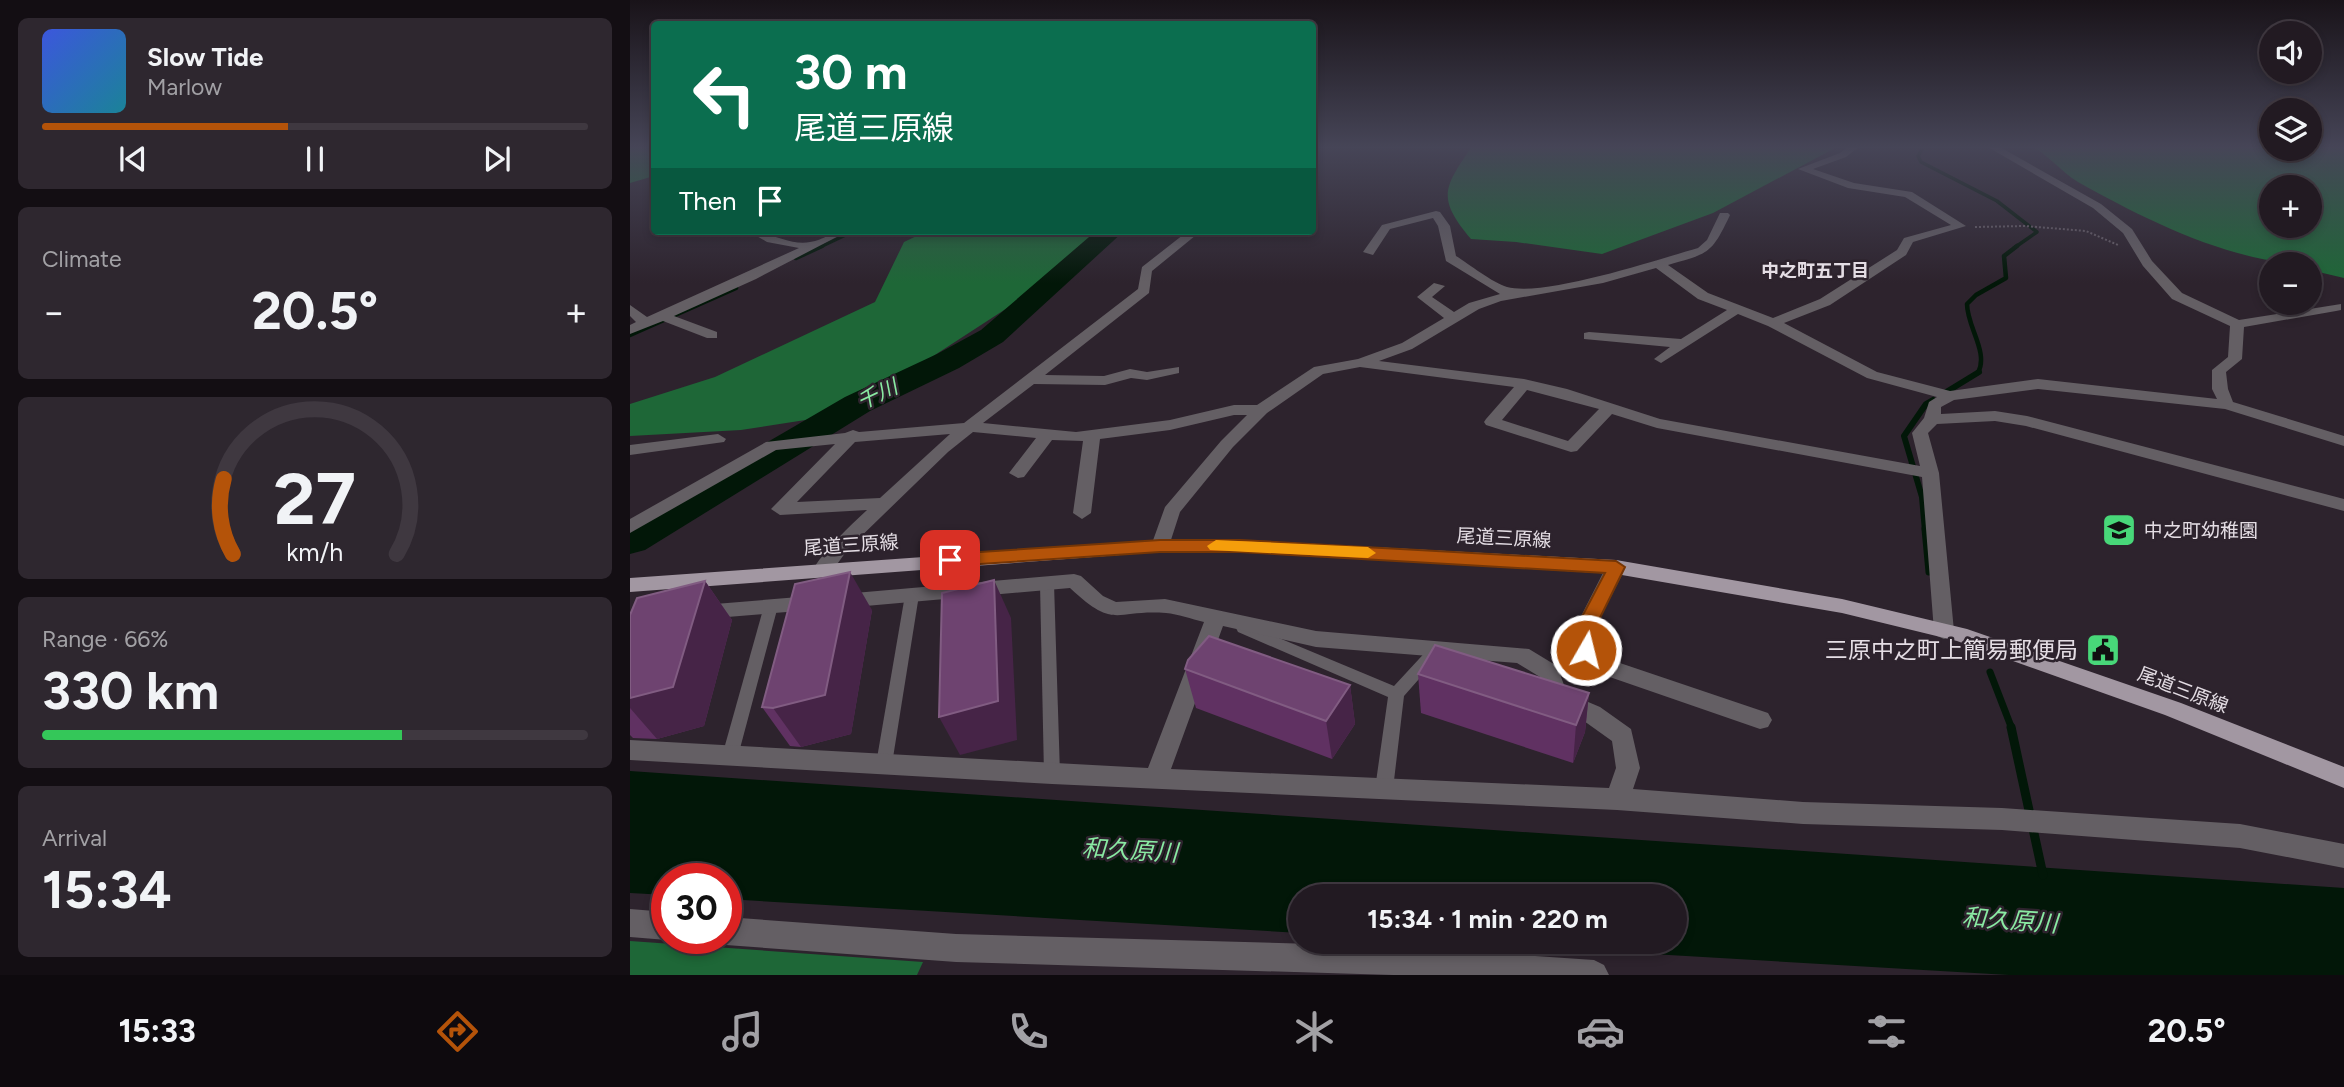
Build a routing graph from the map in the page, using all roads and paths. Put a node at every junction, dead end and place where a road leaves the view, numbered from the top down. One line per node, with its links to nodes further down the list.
1 (1890, 192): 4 (street)
2 (2071, 192): 10 (street)
3 (1724, 215): 11 (street)
4 (1960, 226): 10 (path); 20 (street)
5 (762, 235): 8 (street)
6 (833, 235): 8 (street)
7 (1190, 235): 29 (street)
8 (808, 246): 17 (street)
9 (1369, 252): 13 (street)
10 (2142, 256): 21 (street)
11 (1659, 264): 13 (street); 16 (street)
12 (1438, 286): 18 (street)
13 (1536, 290): 18 (street)
14 (2336, 307): 21 (street)
15 (630, 309): 19 (street)
16 (1737, 309): 20 (street); 25 (street)
17 (663, 316): 19 (street); 23 (street)
18 (1455, 318): 27 (street)
19 (645, 323): 22 (street)
20 (1773, 323): 31 (street)
21 (2237, 324): 32 (street)
22 (630, 330)
23 (712, 335)
24 (1589, 336): 25 (street)
25 (1685, 344): 26 (street)
26 (1661, 359)
27 (1361, 363): 30 (street); 34 (street)
28 (1174, 370): 29 (street)
29 (1030, 379): 36 (street)
30 (1524, 384): 33 (street); 33 (street)
31 (1950, 396): 32 (street); 35 (street)
32 (2227, 405): 41 (street)
33 (1608, 409): 44 (street)
34 (1261, 410): 38 (street); 49 (street)
35 (1932, 419): 44 (street); 46 (street)
36 (971, 427): 37 (street); 39 (street); 45 (street)
37 (1046, 435): 38 (street); 43 (street)
38 (1092, 435): 47 (street)
39 (853, 436): 45 (street); 48 (street)
40 (718, 439): 42 (street)
41 (2344, 441)
42 (630, 450)
43 (1018, 473)
44 (1930, 473): 58 (street)
45 (884, 503): 51 (street)
46 (2344, 505)
47 (1082, 513)
48 (630, 527)
49 (1160, 546): 50 (main road, 尾道三原線); 51 (main road, 尾道三原線)
50 (1616, 567): 58 (main road, 尾道三原線); 61 (street)
51 (823, 569): 53 (main road, 尾道三原線)
52 (1047, 584): 54 (street); 57 (street); 65 (lane)
53 (630, 585)
54 (912, 595): 55 (street); 64 (lane)
55 (771, 606): 56 (street); 63 (lane)
56 (681, 613)
57 (1216, 616): 59 (street); 60 (lane); 66 (street)
58 (1944, 631): 67 (main road, 尾道三原線)
59 (1438, 648): 60 (lane); 69 (street)
60 (1396, 694): 68 (lane)
61 (1760, 720)
62 (630, 750): 63 (street)
63 (730, 755): 64 (street)
64 (884, 764): 65 (street)
65 (1052, 774): 66 (street)
66 (1156, 778): 68 (street)
67 (2344, 778)
68 (1384, 789): 69 (street)
69 (1617, 799): 70 (street)
70 (2344, 856)
71 (630, 923): 72 (street)
72 (651, 925)
73 (742, 932): 74 (street)
74 (1594, 975)

